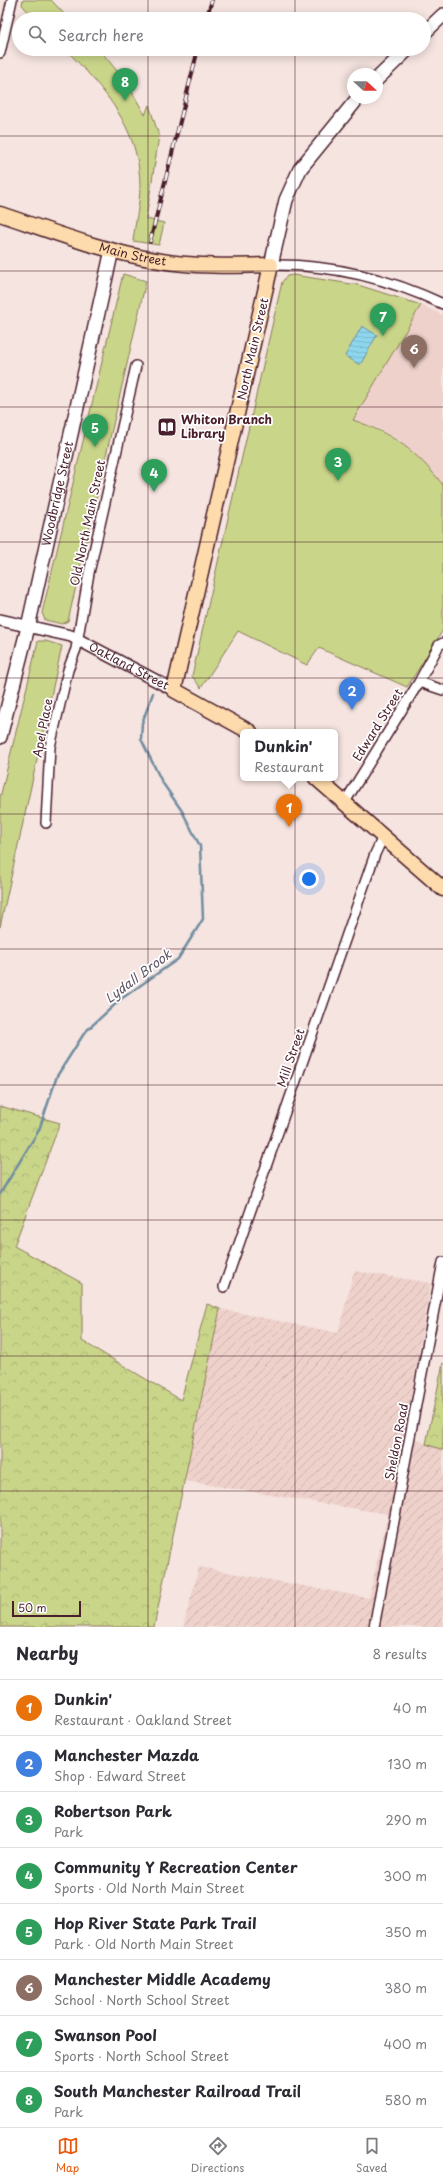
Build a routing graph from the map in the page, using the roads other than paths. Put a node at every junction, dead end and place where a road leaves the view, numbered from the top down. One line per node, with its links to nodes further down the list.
1 (12, 0): 4 (street)
2 (443, 15): 3 (main road)
3 (431, 26)
4 (0, 53)
5 (401, 56): 6 (main road)
6 (383, 73)
7 (353, 104): 10 (main road, North Main Street)
8 (0, 214): 9 (main road, Main Street)
9 (112, 250): 10 (main road, Main Street); 14 (main road, Woodbridge Street)
10 (271, 265): 11 (street); 18 (main road, North Main Street)
11 (443, 304)
12 (136, 366): 15 (street, Old North Main Street)
13 (0, 620): 14 (street, Oakland Street)
14 (28, 627): 15 (street, Oakland Street); 21 (main road, Woodbridge Street)
15 (78, 639): 18 (street, Oakland Street); 24 (street, Apel Place)
16 (443, 643): 17 (street)
17 (419, 682): 19 (street, Edward Street); 23 (street, Edward Street)
18 (174, 690): 20 (main road, Oakland Street)
19 (443, 690)
20 (245, 729)
21 (0, 737)
22 (320, 781): 23 (main road)
23 (345, 802): 25 (main road)
24 (46, 823)
25 (383, 837): 26 (main road); 28 (street, Mill Street)
26 (443, 889)
27 (443, 1262): 29 (street, Sheldon Road)
28 (224, 1287)
29 (374, 1627)

